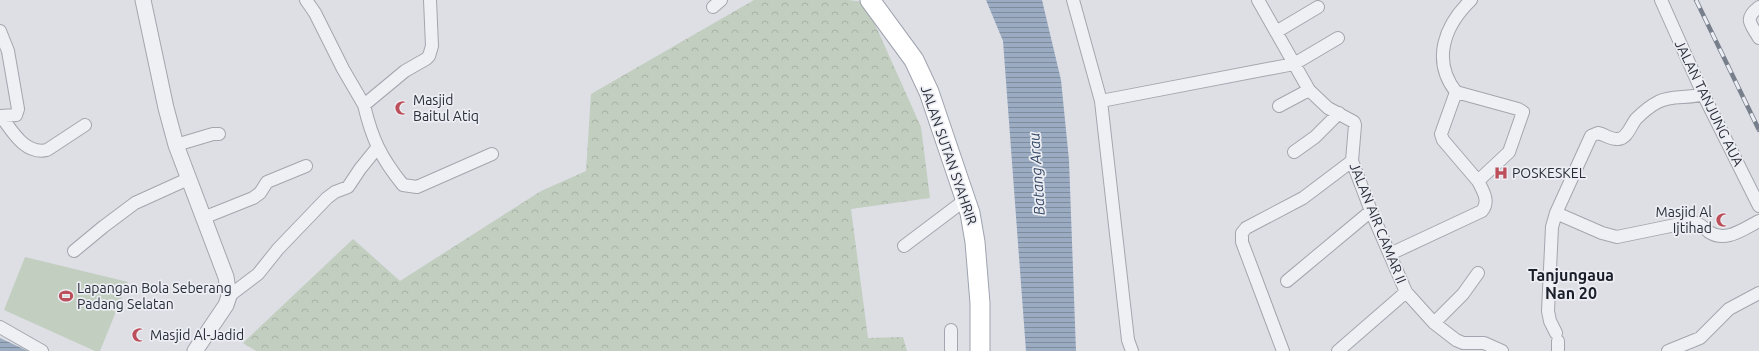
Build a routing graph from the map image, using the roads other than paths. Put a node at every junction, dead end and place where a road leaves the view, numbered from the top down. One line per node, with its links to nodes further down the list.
1 (143, 0): 26 (street)
2 (306, 0): 20 (street)
3 (430, 0): 20 (street)
4 (1073, 0): 19 (street)
5 (1258, 0): 12 (street, JALAN AIR CAMAR II)
6 (1471, 0): 17 (street)
7 (1660, 0): 18 (street, JALAN TANJUNG AUA)
8 (875, 2): 34 (main road, JALAN SUTAN SYAHRIR)
9 (1318, 6): 12 (street)
10 (1759, 7): 14 (street)
11 (0, 32): 23 (street)
12 (1276, 32): 15 (street, JALAN AIR CAMAR II)
13 (1338, 38): 15 (street)
14 (1759, 38)
15 (1294, 64): 16 (street, JALAN AIR CAMAR II); 19 (street)
16 (1309, 90): 21 (street); 22 (street, JALAN AIR CAMAR II)
17 (1456, 92): 33 (street); 33 (street)
18 (1703, 94): 35 (street, JALAN TANJUNG AUA); 37 (street)
19 (1101, 101): 57 (street)
20 (364, 106): 27 (street)
21 (1279, 106)
22 (1338, 113): 28 (street); 30 (street, JALAN AIR CAMAR II)
23 (1, 116): 24 (street)
24 (85, 125)
25 (219, 134): 26 (street)
26 (176, 145): 32 (street)
27 (377, 148): 29 (street); 47 (street)
28 (1294, 152)
29 (492, 154)
30 (1352, 161): 36 (street, JALAN AIR CAMAR II); 58 (street)
31 (306, 166): 38 (street)
32 (188, 179): 38 (street); 41 (street)
33 (1478, 181): 42 (street)
34 (964, 200): 40 (street); 56 (main road, JALAN SUTAN SYAHRIR)
35 (1759, 206)
36 (1371, 211): 42 (street, JALAN AIR CAMAR II); 44 (street)
37 (1556, 213): 39 (street); 51 (street)
38 (203, 218): 47 (street)
39 (1759, 221)
40 (904, 246)
41 (74, 251)
42 (1390, 254): 45 (street, JALAN AIR CAMAR II)
43 (1478, 273): 48 (street)
44 (1287, 281)
45 (1406, 292): 48 (street, JALAN AIR CAMAR II); 59 (street)
46 (1759, 293): 61 (street)
47 (229, 296): 54 (street)
48 (1434, 323): 52 (street, JALAN AIR CAMAR II)
49 (0, 327): 53 (street)
50 (951, 330): 55 (street)
51 (1557, 342)
52 (1483, 347): 60 (street)
53 (42, 351)
54 (195, 351)
55 (951, 351)
56 (980, 351)
57 (1132, 351)
58 (1283, 351)
59 (1338, 351)
60 (1502, 351)
61 (1668, 351)

